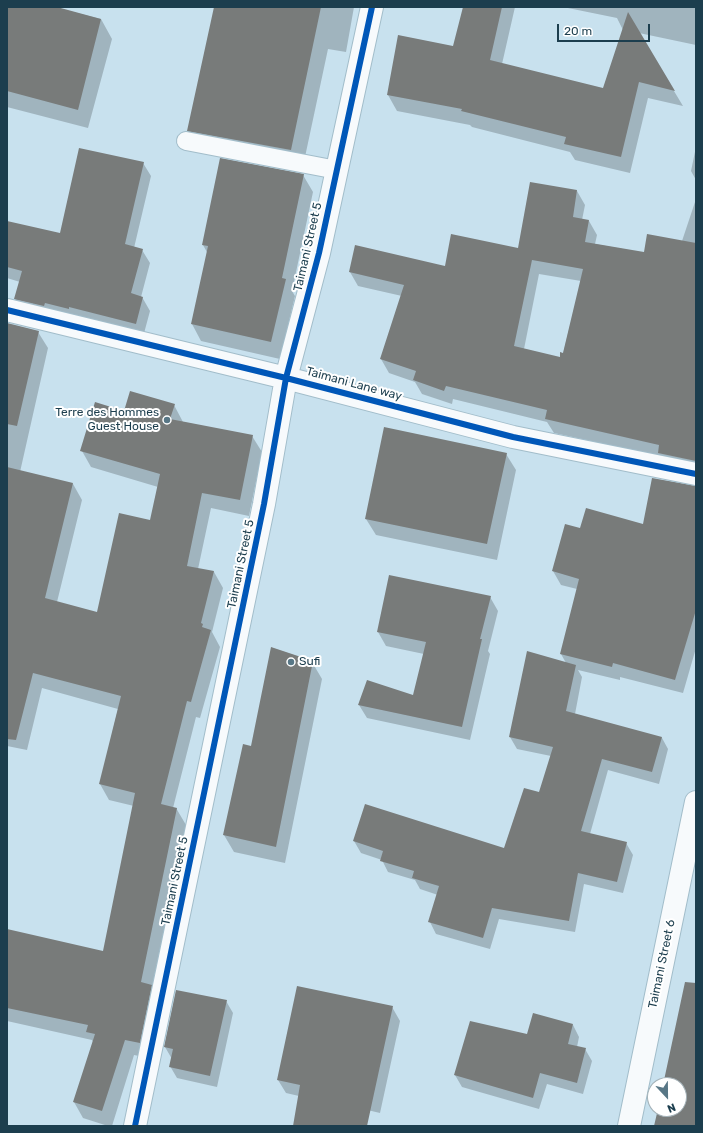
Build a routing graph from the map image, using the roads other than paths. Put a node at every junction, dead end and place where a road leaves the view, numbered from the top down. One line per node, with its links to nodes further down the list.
1 (372, 7): 3 (street, Taimani Street 5)
2 (186, 141): 3 (lane)
3 (337, 170): 5 (street, Taimani Street 5)
4 (7, 310): 5 (street, Taimani Lane way)
5 (286, 378): 6 (street, Taimani Lane way); 8 (street, Taimani Street 5)
6 (696, 474)
7 (696, 802): 9 (street, Taimani Street 6)
8 (135, 1126)
9 (629, 1126)

